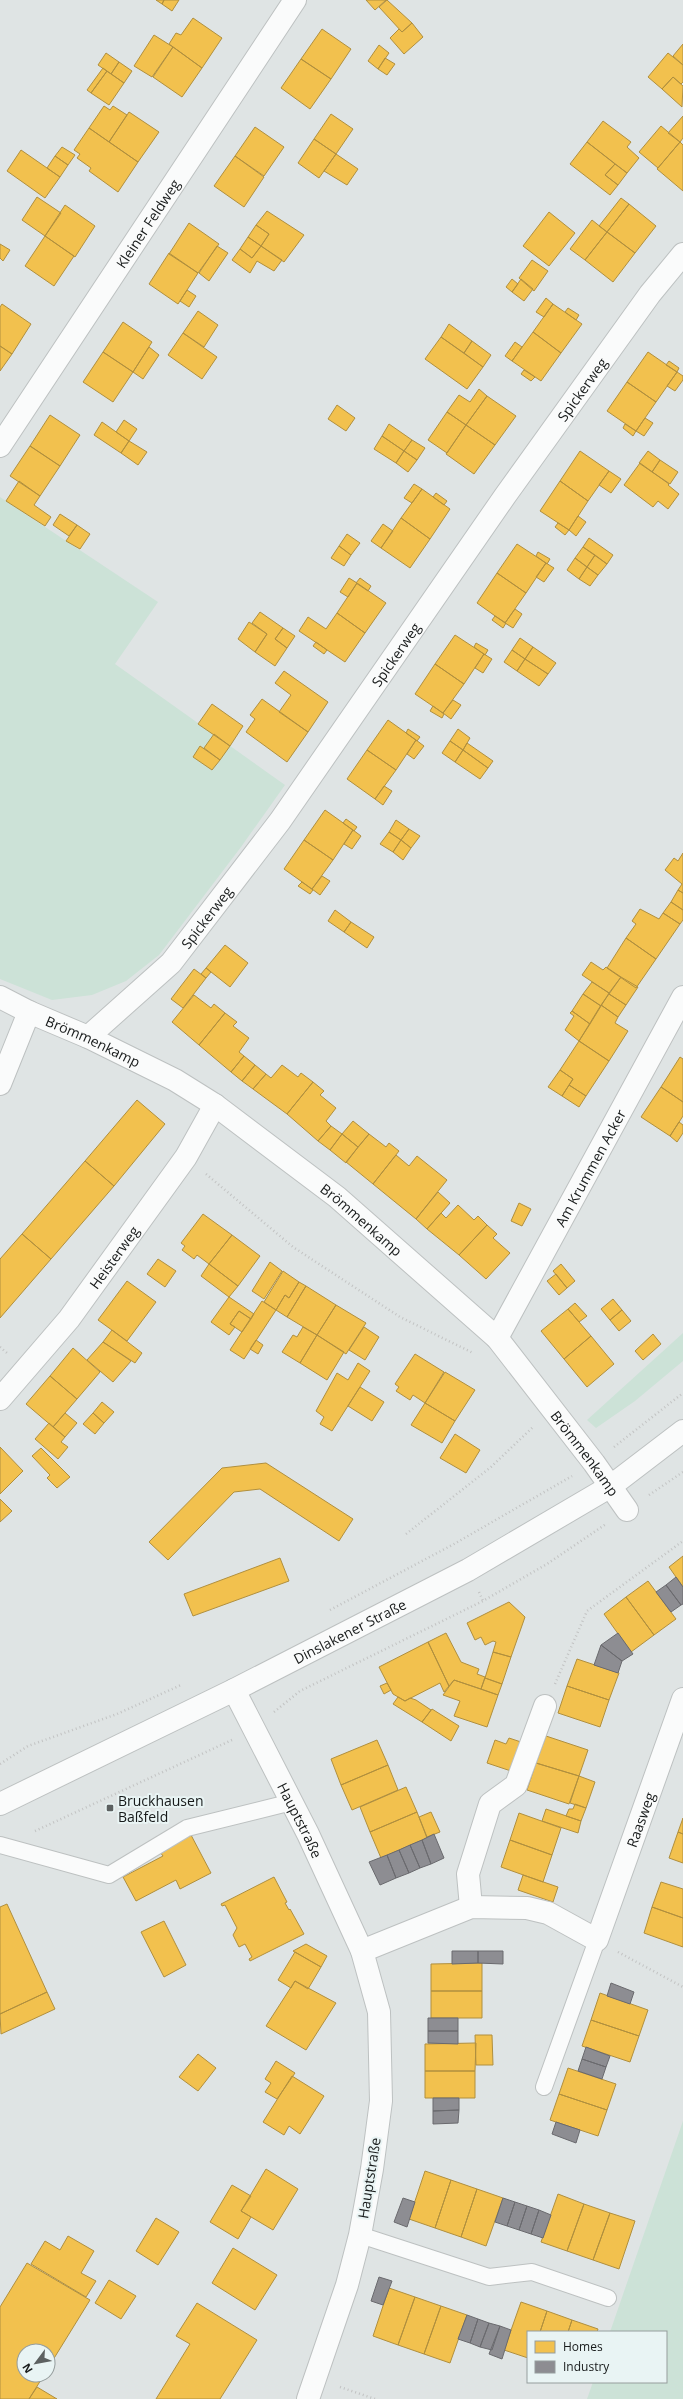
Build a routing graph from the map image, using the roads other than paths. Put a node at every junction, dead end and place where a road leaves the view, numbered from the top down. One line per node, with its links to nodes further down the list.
1 (295, 0): 3 (street, Kleiner Feldweg)
2 (683, 254): 7 (street, Spickerweg)
3 (0, 446)
4 (0, 997): 6 (street, Brömmenkamp)
5 (683, 997): 10 (street, Am Krummen Acker)
6 (29, 1012): 7 (street, Brömmenkamp); 8 (street, Brömmenkamp)
7 (88, 1037): 9 (street, Brömmenkamp)
8 (0, 1084)
9 (215, 1106): 10 (street, Brömmenkamp); 11 (street, Heisterweg)
10 (497, 1338): 13 (street, Brömmenkamp)
11 (0, 1399)
12 (683, 1431): 13 (street, Dinslakener Straße)
13 (611, 1486): 14 (street, Brömmenkamp); 15 (street, Dinslakener Straße)
14 (627, 1510)
15 (234, 1690): 18 (street, Hauptstraße); 19 (street, Dinslakener Straße)
16 (683, 1699): 22 (street, Raasweg)
17 (545, 1706): 21 (street)
18 (292, 1802): 20 (lane); 23 (street, Hauptstraße)
19 (0, 1804)
20 (1, 1846)
21 (471, 1907): 22 (street); 23 (street)
22 (597, 1940): 24 (lane)
23 (362, 1951): 25 (street, Hauptstraße)
24 (544, 2087)
25 (360, 2236): 26 (lane); 27 (street, Hauptstraße)
26 (608, 2298)
27 (308, 2399)

